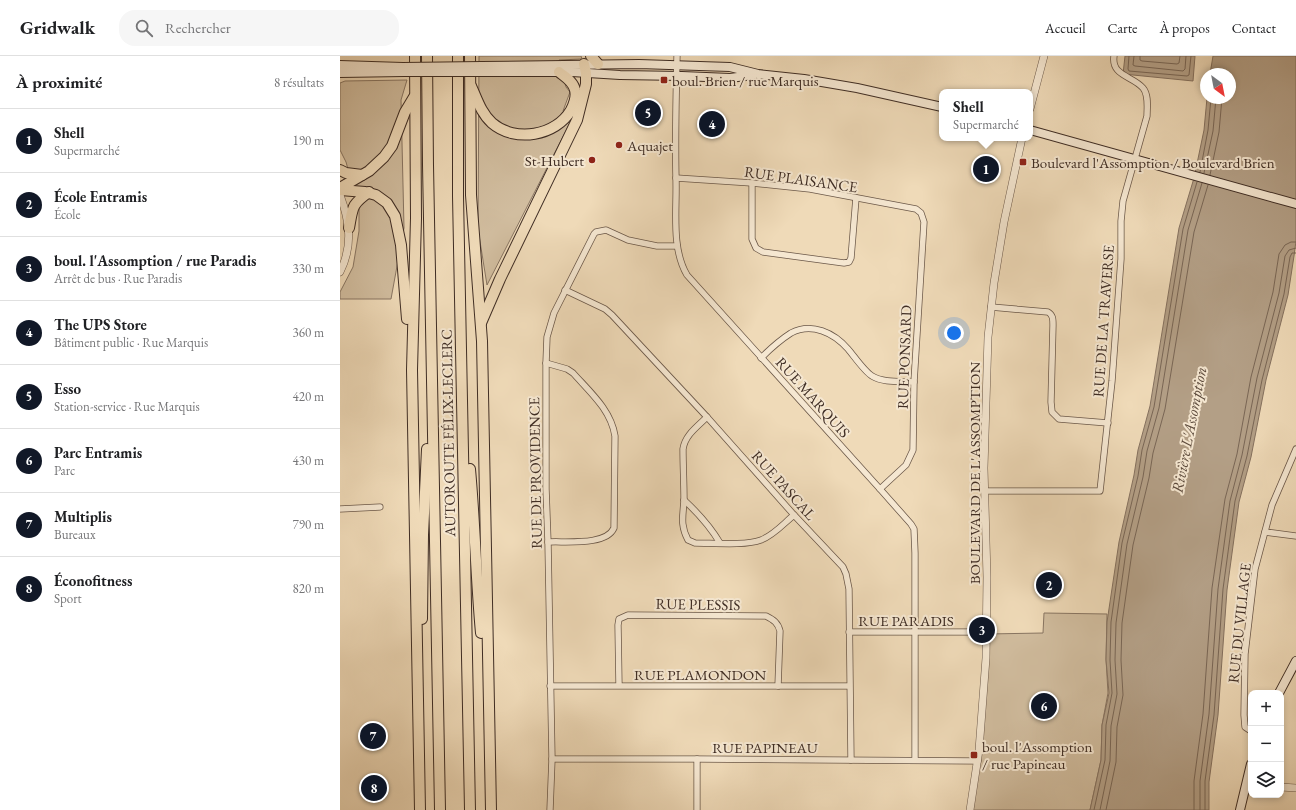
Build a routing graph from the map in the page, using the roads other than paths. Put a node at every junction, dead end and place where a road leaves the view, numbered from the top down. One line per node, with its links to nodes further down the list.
1 (415, 56): 19 (highway)
2 (427, 56): 41 (highway, AUTOROUTE FÉLIX-LECLERC)
3 (458, 56): 46 (highway, AUTOROUTE FÉLIX-LECLERC)
4 (470, 56): 18 (highway)
5 (676, 56): 10 (street, RUE MARQUIS)
6 (1044, 56): 20 (street)
7 (1114, 56): 24 (street, RUE DE LA TRAVERSE)
8 (594, 60): 10 (main road); 11 (main road)
9 (340, 65): 12 (main road)
10 (676, 65): 16 (main road); 17 (street, RUE MARQUIS)
11 (586, 68): 13 (main road); 14 (main road); 17 (main road); 40 (highway)
12 (404, 69): 13 (main road, bridge); 15 (main road)
13 (482, 69): 14 (main road)
14 (559, 72): 18 (highway)
15 (340, 73)
16 (758, 74): 17 (main road); 21 (main road)
17 (676, 76): 27 (street, RUE MARQUIS)
18 (469, 80): 40 (highway)
19 (414, 97): 26 (highway); 44 (highway)
20 (1033, 98)
21 (939, 106)
22 (1033, 131): 24 (main road)
23 (1021, 141): 39 (street, BOULEVARD DE L'ASSOMPTION)
24 (1135, 160): 33 (main road); 48 (street, RUE DE LA TRAVERSE)
25 (340, 170): 26 (highway)
26 (362, 175): 29 (highway)
27 (676, 178): 28 (street, RUE PLAISANCE); 36 (street, RUE MARQUIS)
28 (752, 183): 32 (street, RUE PLAISANCE); 32 (street)
29 (340, 189): 30 (highway)
30 (369, 192): 35 (highway); 44 (highway)
31 (340, 195): 35 (street)
32 (856, 198): 34 (street, RUE PLAISANCE)
33 (1296, 204)
34 (921, 213): 45 (street, RUE PONSARD)
35 (349, 228): 37 (street)
36 (677, 246): 38 (street, RUE DE PROVIDENCE); 42 (street, RUE MARQUIS)
37 (340, 272)
38 (565, 290): 43 (street, RUE DE PROVIDENCE); 47 (street, RUE PASCAL)
39 (990, 307): 48 (street); 51 (street, BOULEVARD DE L'ASSOMPTION)
40 (481, 324): 70 (highway)
41 (431, 333): 64 (highway); 81 (highway, AUTOROUTE FÉLIX-LECLERC)
42 (761, 358): 45 (street); 50 (street, RUE MARQUIS)
43 (546, 363): 58 (street, RUE DE PROVIDENCE); 58 (street)
44 (412, 370): 64 (highway)
45 (914, 382): 50 (street, RUE PONSARD)
46 (463, 397): 70 (highway); 82 (highway, AUTOROUTE FÉLIX-LECLERC)
47 (707, 417): 52 (street); 55 (street, RUE PASCAL)
48 (1108, 423): 51 (street, RUE DE LA TRAVERSE)
49 (1296, 450): 56 (street, RUE DU VILLAGE)
50 (880, 489): 62 (street, RUE MARQUIS)
51 (985, 491): 61 (street, BOULEVARD DE L'ASSOMPTION)
52 (684, 500): 59 (street); 59 (street)
53 (380, 507): 54 (street)
54 (340, 509)
55 (794, 515): 59 (street); 60 (street, RUE PASCAL)
56 (1265, 532): 57 (street); 71 (street, RUE DU VILLAGE)
57 (1296, 536)
58 (548, 542): 66 (street, RUE DE PROVIDENCE)
59 (720, 543)
60 (849, 632): 62 (street, RUE PARADIS); 68 (street, RUE PASCAL)
61 (987, 632): 62 (street, RUE PARADIS); 76 (street, BOULEVARD DE L'ASSOMPTION)
62 (915, 633): 75 (street, RUE MARQUIS)
63 (1296, 661): 69 (main road)
64 (418, 682): 80 (highway)
65 (618, 685): 66 (street, RUE PLAMONDON); 67 (street, RUE PLAMONDON); 67 (street, RUE PLESSIS)
66 (550, 686): 72 (street, RUE DE PROVIDENCE)
67 (778, 686): 68 (street, RUE PLAMONDON)
68 (849, 686): 74 (street, RUE PASCAL)
69 (1281, 690)
70 (489, 725): 83 (highway)
71 (1248, 730)
72 (552, 759): 73 (street, RUE PAPINEAU); 84 (street, RUE DE PROVIDENCE)
73 (697, 759): 74 (street, RUE PAPINEAU); 85 (street)
74 (851, 760): 75 (street, RUE PAPINEAU)
75 (916, 760): 76 (street, RUE PAPINEAU)
76 (978, 761): 86 (street, BOULEVARD DE L'ASSOMPTION)
77 (1248, 785): 87 (main road)
78 (1284, 787): 79 (street)
79 (1296, 788)
80 (420, 810)
81 (440, 810)
82 (470, 810)
83 (491, 810)
84 (550, 810)
85 (697, 810)
86 (970, 810)
87 (1240, 810)

